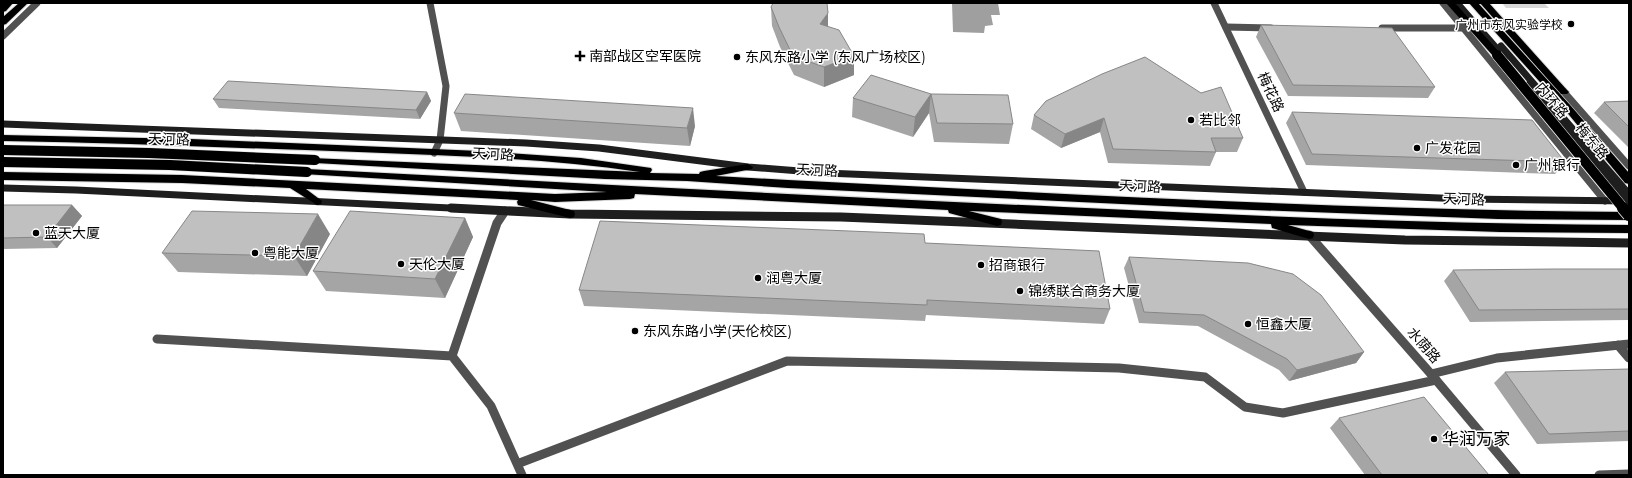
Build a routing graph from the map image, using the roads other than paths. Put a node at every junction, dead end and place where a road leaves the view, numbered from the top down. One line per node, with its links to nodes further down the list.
1 (9, 3): 13 (highway)
2 (24, 3): 14 (highway)
3 (37, 3): 19 (street)
4 (430, 3): 25 (street)
5 (1214, 3): 15 (street, 梅花路)
6 (1443, 3): 18 (street)
7 (1450, 3): 20 (highway)
8 (1453, 3): 20 (highway, 内环路)
9 (1457, 3): 40 (main road, 梅东路)
10 (1464, 3): 40 (main road, 梅东路)
11 (1473, 3): 34 (highway, 内环路)
12 (1484, 3): 21 (highway)
13 (3, 8)
14 (3, 22)
15 (1226, 27): 16 (street); 38 (street, 梅花路)
16 (1281, 28)
17 (1377, 28): 18 (street)
18 (1464, 28): 42 (street)
19 (3, 36)
20 (1497, 55): 46 (highway, 内环路, bridge)
21 (1564, 92): 29 (street)
22 (3, 124): 25 (main road)
23 (3, 138): 24 (highway)
24 (126, 140): 27 (highway); 32 (highway)
25 (440, 140): 27 (street); 30 (main road)
26 (3, 150): 33 (highway, 天河路, bridge)
27 (434, 153): 33 (highway)
28 (3, 162): 37 (highway, 天河路, bridge)
29 (1629, 166)
30 (748, 167): 33 (highway); 38 (main road)
31 (3, 176): 32 (highway)
32 (90, 177): 35 (highway)
33 (687, 177): 46 (highway, 天河路)
34 (1629, 180)
35 (292, 185): 39 (highway); 41 (highway)
36 (3, 188): 41 (main road)
37 (679, 192): 39 (highway); 43 (highway, 天河路)
38 (1304, 192): 42 (main road)
39 (498, 196): 45 (highway)
40 (1628, 200): 42 (main road)
41 (317, 201): 44 (main road)
42 (1605, 201)
43 (935, 205): 47 (highway, 天河路); 48 (highway)
44 (505, 211): 45 (main road); 55 (street)
45 (570, 214): 48 (main road)
46 (1629, 215)
47 (1260, 220): 49 (highway, 天河路); 50 (highway)
48 (997, 222): 50 (main road)
49 (1627, 229)
50 (1309, 235): 51 (main road); 57 (street, 水荫路)
51 (1629, 243)
52 (157, 339): 55 (street)
53 (1629, 344): 54 (street)
54 (1618, 345): 56 (street); 57 (street)
55 (452, 356): 58 (street)
56 (1629, 358)
57 (1433, 377): 58 (street); 61 (street, 水荫路)
58 (517, 464): 60 (street)
59 (1629, 474): 62 (street)
60 (522, 475)
61 (1516, 475)
62 (1599, 475)

